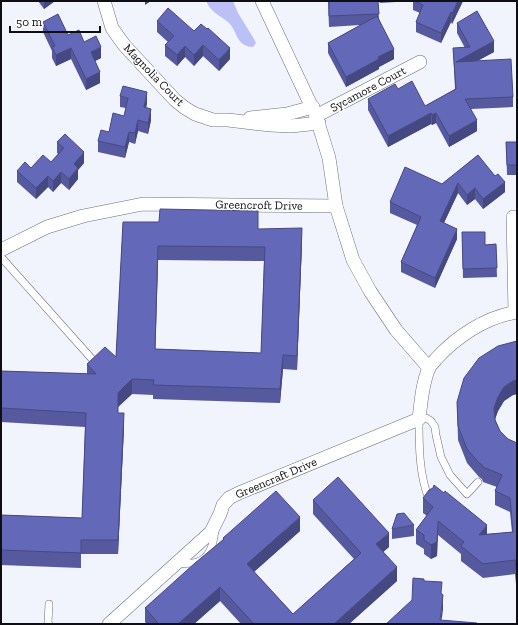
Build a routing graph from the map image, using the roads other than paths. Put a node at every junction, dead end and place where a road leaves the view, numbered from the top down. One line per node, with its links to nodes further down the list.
1 (104, 1): 4 (street, Magnolia Court)
2 (262, 1): 4 (street)
3 (420, 62): 4 (street, Sycamore Court)
4 (316, 116): 5 (street)
5 (336, 206): 7 (street, Greencroft Drive); 11 (street)
6 (513, 217): 9 (street)
7 (1, 250)
8 (1, 257): 10 (lane)
9 (516, 312): 11 (street)
10 (92, 358)
11 (429, 368): 12 (street)
12 (419, 419): 13 (lane); 14 (lane); 17 (street, Greencraft Drive)
13 (478, 482)
14 (429, 499)
15 (49, 604): 16 (lane)
16 (49, 624)
17 (109, 624)

